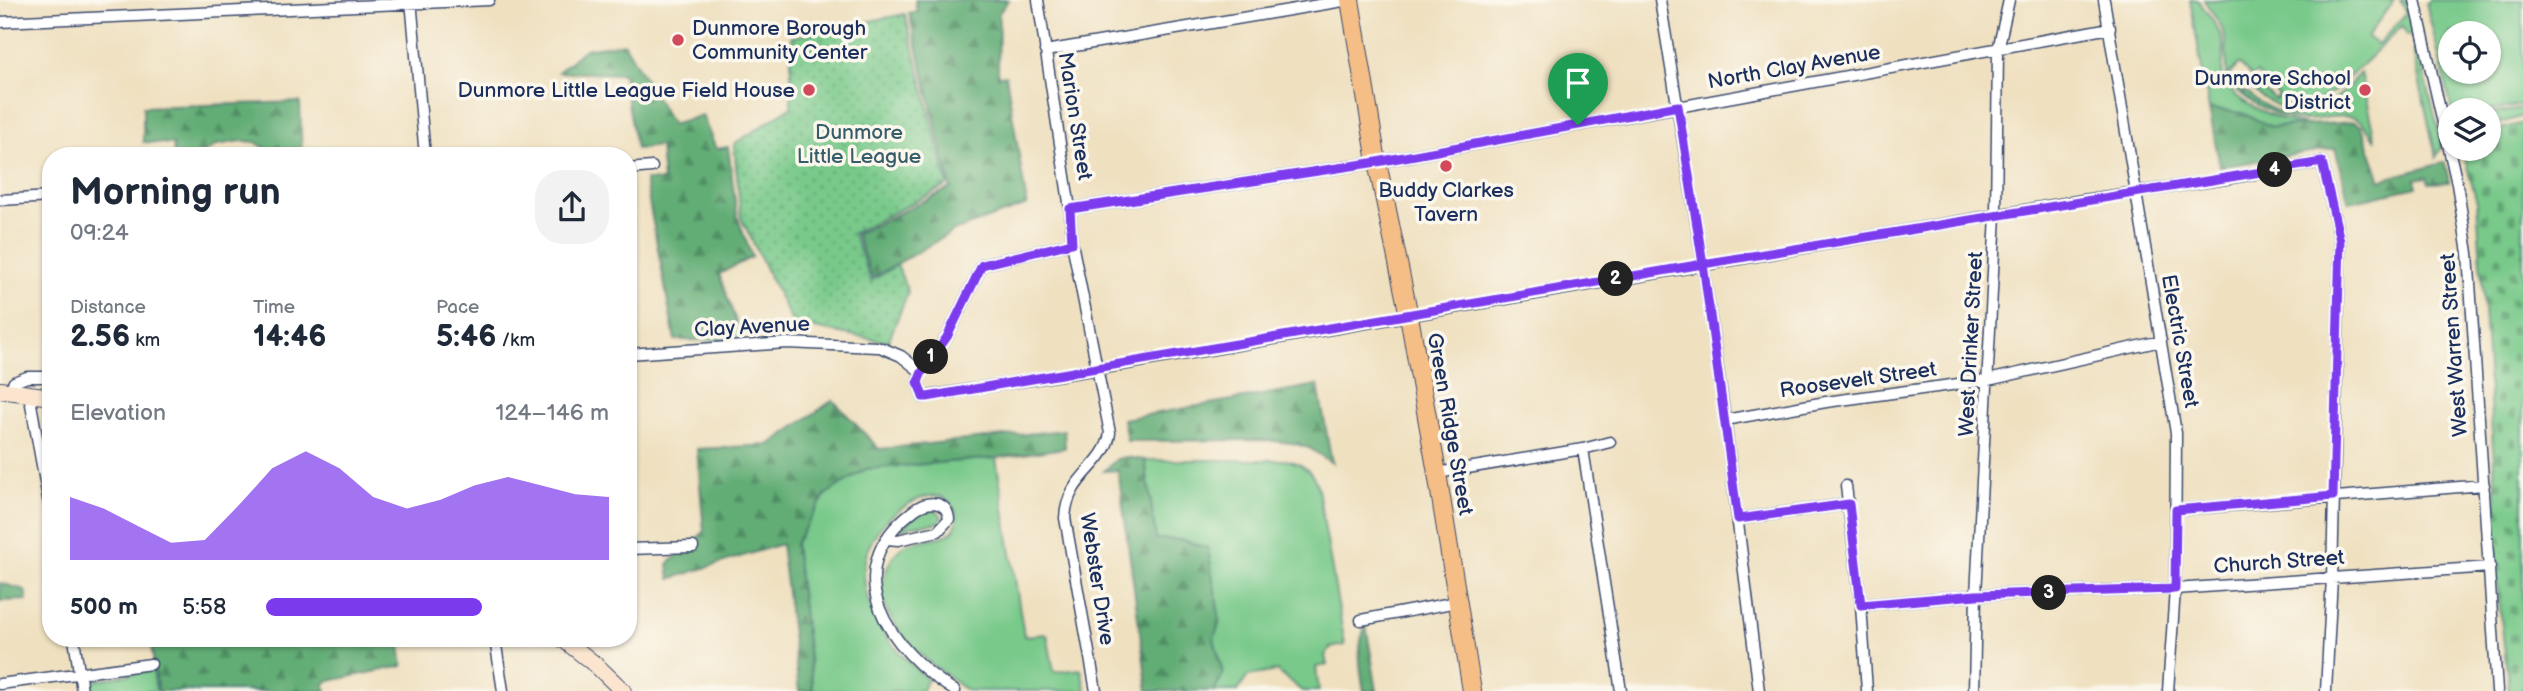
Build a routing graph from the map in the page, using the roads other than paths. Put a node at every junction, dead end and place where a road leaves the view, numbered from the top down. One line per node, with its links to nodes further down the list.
1 (489, 0): 8 (street)
2 (1038, 0): 12 (street, Marion Street)
3 (1350, 0): 12 (street); 15 (main road, Green Ridge Street)
4 (1660, 0): 13 (street)
5 (2009, 0): 11 (street, West Drinker Street)
6 (2104, 0): 10 (street, Electric Street)
7 (2416, 0): 41 (street, West Warren Street)
8 (411, 2): 9 (street); 14 (street)
9 (0, 23)
10 (2110, 28): 11 (street, North Clay Avenue); 18 (street, Electric Street)
11 (1998, 50): 13 (street, North Clay Avenue); 22 (street, West Drinker Street)
12 (1045, 51): 21 (street, Marion Street)
13 (1678, 106): 15 (street, North Clay Avenue); 24 (street)
14 (425, 147)
15 (1377, 162): 21 (street, North Clay Avenue); 25 (main road, Green Ridge Street)
16 (652, 167): 17 (street)
17 (637, 168)
18 (2135, 191): 22 (street); 26 (street, Electric Street); 43 (street)
19 (42, 198): 20 (street)
20 (0, 200)
21 (1070, 209): 23 (street, Marion Street)
22 (1996, 215): 24 (street); 31 (street, West Drinker Street)
23 (1072, 243): 28 (street, Marion Street); 29 (street)
24 (1703, 264): 25 (street); 35 (street)
25 (1409, 316): 28 (street); 40 (main road, Green Ridge Street)
26 (2161, 341): 31 (street, Roosevelt Street); 45 (street, Electric Street)
27 (637, 353): 29 (street, Clay Avenue)
28 (1098, 369): 29 (street); 37 (street, Marion Street)
29 (922, 372)
30 (42, 376): 32 (street)
31 (1989, 380): 35 (street, Roosevelt Street); 53 (street, West Drinker Street)
32 (4, 390): 33 (main road)
33 (29, 393): 34 (main road); 39 (street)
34 (42, 395)
35 (1725, 420): 46 (street)
36 (1611, 442): 38 (street)
37 (1108, 445): 69 (street, Webster Drive)
38 (1583, 449): 40 (street); 71 (street)
39 (42, 465)
40 (1437, 473): 54 (main road, Green Ridge Street)
41 (2483, 485): 43 (street); 50 (street, West Warren Street)
42 (1846, 486): 44 (street)
43 (2333, 496): 45 (street); 51 (street)
44 (1849, 504): 46 (street); 55 (street)
45 (2176, 510): 52 (street, Electric Street)
46 (1738, 519): 72 (street)
47 (887, 539): 47 (street); 62 (street)
48 (693, 547): 49 (street)
49 (637, 549)
50 (2490, 567): 51 (street, Church Street); 77 (street, West Warren Street)
51 (2332, 578): 52 (street, Church Street); 76 (street)
52 (2175, 589): 53 (street, Church Street); 75 (street, Electric Street)
53 (1976, 595): 55 (street, Church Street); 74 (street, West Drinker Street)
54 (1457, 602): 56 (street); 70 (main road, Green Ridge Street)
55 (1861, 605): 73 (street)
56 (1361, 620)
57 (75, 647): 61 (street)
58 (496, 647): 65 (street)
59 (573, 647): 66 (main road)
60 (151, 664): 61 (street)
61 (79, 674): 63 (street); 64 (street)
62 (937, 680): 67 (street); 68 (street)
63 (0, 684)
64 (82, 691)
65 (503, 691)
66 (622, 691)
67 (930, 691)
68 (955, 691)
69 (1096, 691)
70 (1472, 691)
71 (1621, 691)
72 (1759, 691)
73 (1867, 691)
74 (1974, 691)
75 (2168, 691)
76 (2326, 691)
77 (2497, 691)

